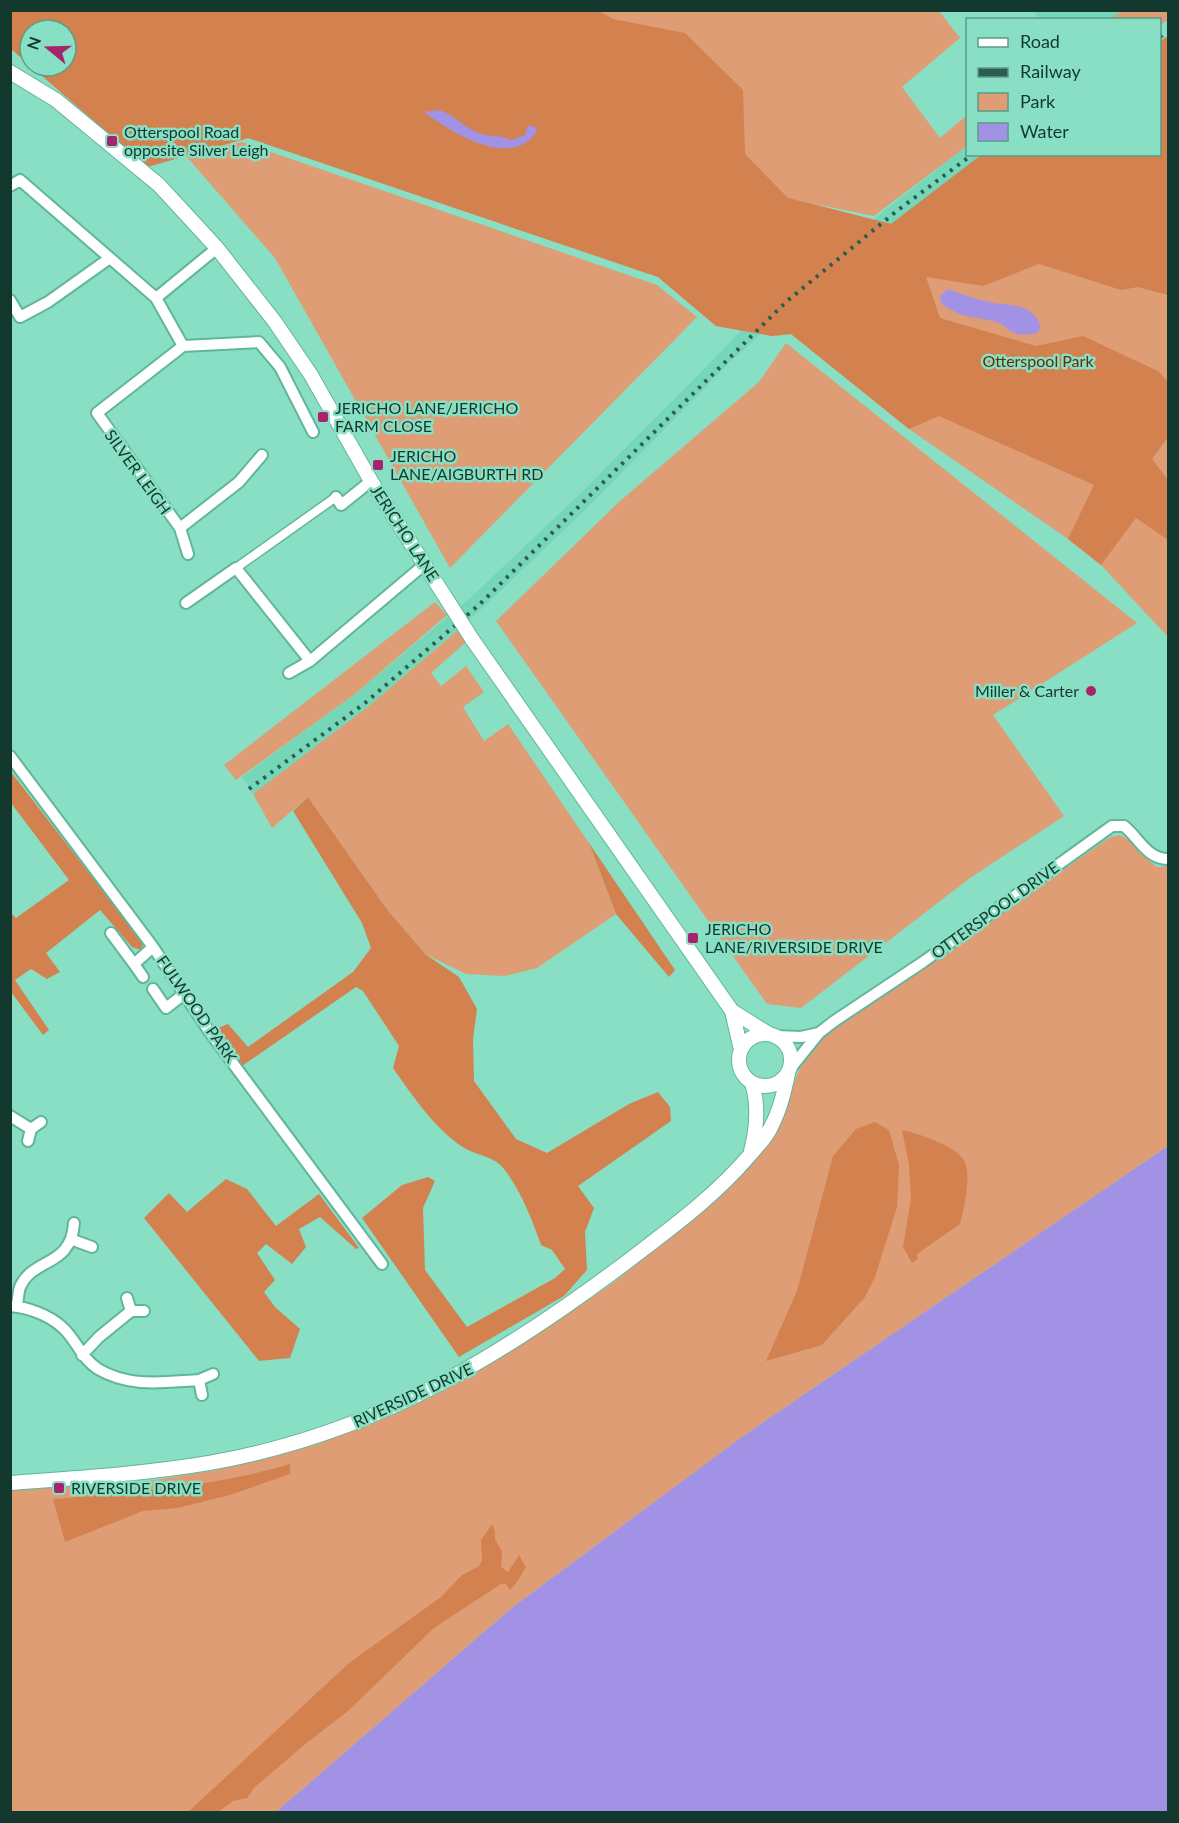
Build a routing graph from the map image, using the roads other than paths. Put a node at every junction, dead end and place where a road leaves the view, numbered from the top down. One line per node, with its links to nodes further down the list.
1 (10, 72): 3 (street, JERICHO LANE)
2 (10, 186): 4 (street)
3 (217, 248): 5 (street); 10 (street, JERICHO LANE)
4 (110, 258): 5 (street); 6 (street)
5 (156, 298): 7 (street)
6 (10, 300)
7 (183, 346): 8 (street); 12 (street, SILVER LEIGH)
8 (313, 432)
9 (262, 455): 12 (street, SILVER LEIGH)
10 (371, 481): 11 (street); 14 (street, JERICHO LANE)
11 (341, 505): 15 (street)
12 (180, 528): 13 (street)
13 (188, 554)
14 (425, 564): 17 (street); 27 (street, JERICHO LANE, bridge)
15 (236, 568): 16 (street); 17 (street)
16 (186, 603)
17 (310, 661): 18 (street)
18 (289, 673)
19 (10, 756): 22 (street, FULWOOD PARK)
20 (1168, 860): 28 (street, OTTERSPOOL DRIVE)
21 (111, 933): 23 (street)
22 (153, 946): 23 (street); 26 (street, FULWOOD PARK)
23 (134, 964): 24 (street)
24 (143, 977)
25 (153, 989): 26 (street)
26 (184, 994): 41 (street, FULWOOD PARK)
27 (732, 1011): 29 (street, JERICHO LANE); 30 (street, JERICHO LANE)
28 (819, 1033): 29 (street, OTTERSPOOL DRIVE); 31 (street, OTTERSPOOL DRIVE)
29 (773, 1035): 30 (street); 31 (street)
30 (741, 1050): 32 (street)
31 (789, 1072): 32 (street); 37 (street, RIVERSIDE DRIVE)
32 (752, 1083): 37 (street, RIVERSIDE DRIVE)
33 (10, 1116): 35 (street)
34 (41, 1122): 35 (street)
35 (31, 1129): 36 (street)
36 (28, 1141)
37 (749, 1155): 50 (street, RIVERSIDE DRIVE)
38 (74, 1223): 39 (street)
39 (73, 1240): 40 (street); 43 (street)
40 (92, 1247)
41 (382, 1264)
42 (127, 1298): 44 (street)
43 (14, 1306): 46 (street)
44 (131, 1311): 45 (street); 46 (street)
45 (144, 1311)
46 (82, 1355): 48 (street)
47 (213, 1374): 48 (street)
48 (199, 1380): 49 (street)
49 (202, 1395)
50 (10, 1483)

